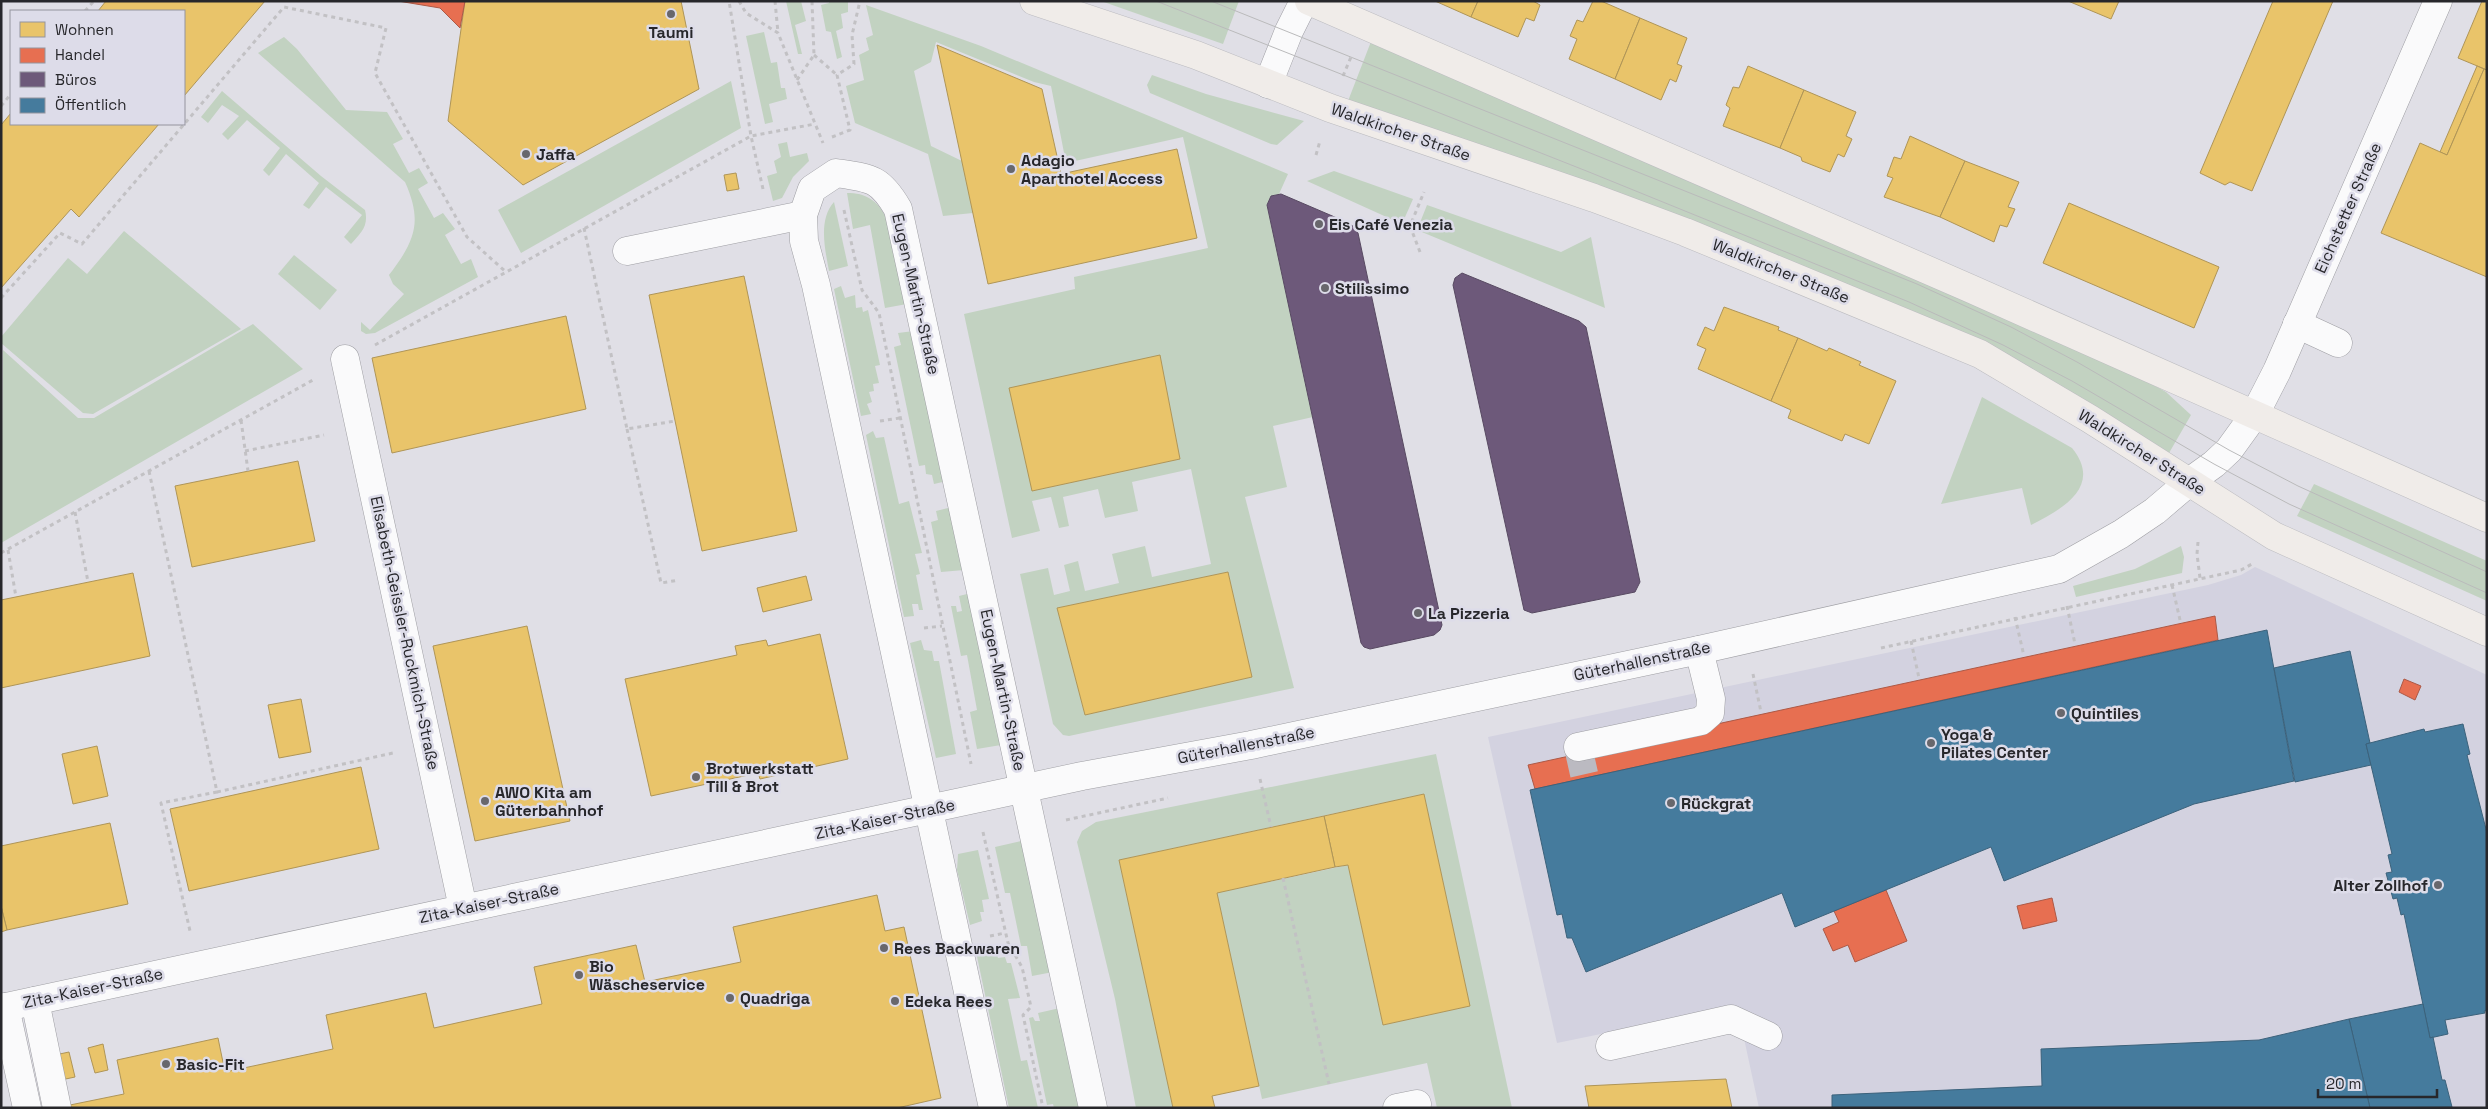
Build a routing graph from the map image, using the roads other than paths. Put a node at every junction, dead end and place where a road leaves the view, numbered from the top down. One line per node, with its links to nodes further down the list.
1 (1034, 1): 5 (main road, Waldkircher Straße)
2 (1304, 1): 5 (street)
3 (1309, 1): 11 (main road)
4 (2438, 1): 8 (street, Eichstetter Straße)
5 (1268, 84): 12 (main road, Waldkircher Straße)
6 (803, 215): 7 (street); 17 (street, Eugen-Martin-Straße); 19 (street, Eugen-Martin-Straße)
7 (627, 251)
8 (2298, 324): 9 (street); 11 (street, Eichstetter Straße)
9 (2338, 343)
10 (346, 360): 20 (street, Elisabeth-Geissler-Ruckmich-Straße)
11 (2255, 414): 12 (street, Güterhallenstraße); 13 (main road)
12 (2189, 482): 14 (main road, Waldkircher Straße); 15 (street, Güterhallenstraße)
13 (2487, 518)
14 (2487, 632)
15 (1699, 650): 16 (street); 17 (street, Güterhallenstraße)
16 (1578, 747)
17 (1024, 788): 18 (street, Güterhallenstraße); 28 (street, Eugen-Martin-Straße)
18 (978, 799): 19 (street, Zita-Kaiser-Straße)
19 (929, 810): 20 (street, Zita-Kaiser-Straße); 27 (street, Eugen-Martin-Straße)
20 (463, 908): 21 (street, Zita-Kaiser-Straße)
21 (34, 1001): 22 (street, Zita-Kaiser-Straße); 26 (street)
22 (3, 1008): 25 (street)
23 (1768, 1036): 24 (street)
24 (1610, 1046)
25 (27, 1108)
26 (57, 1108)
27 (993, 1108)
28 (1093, 1108)

